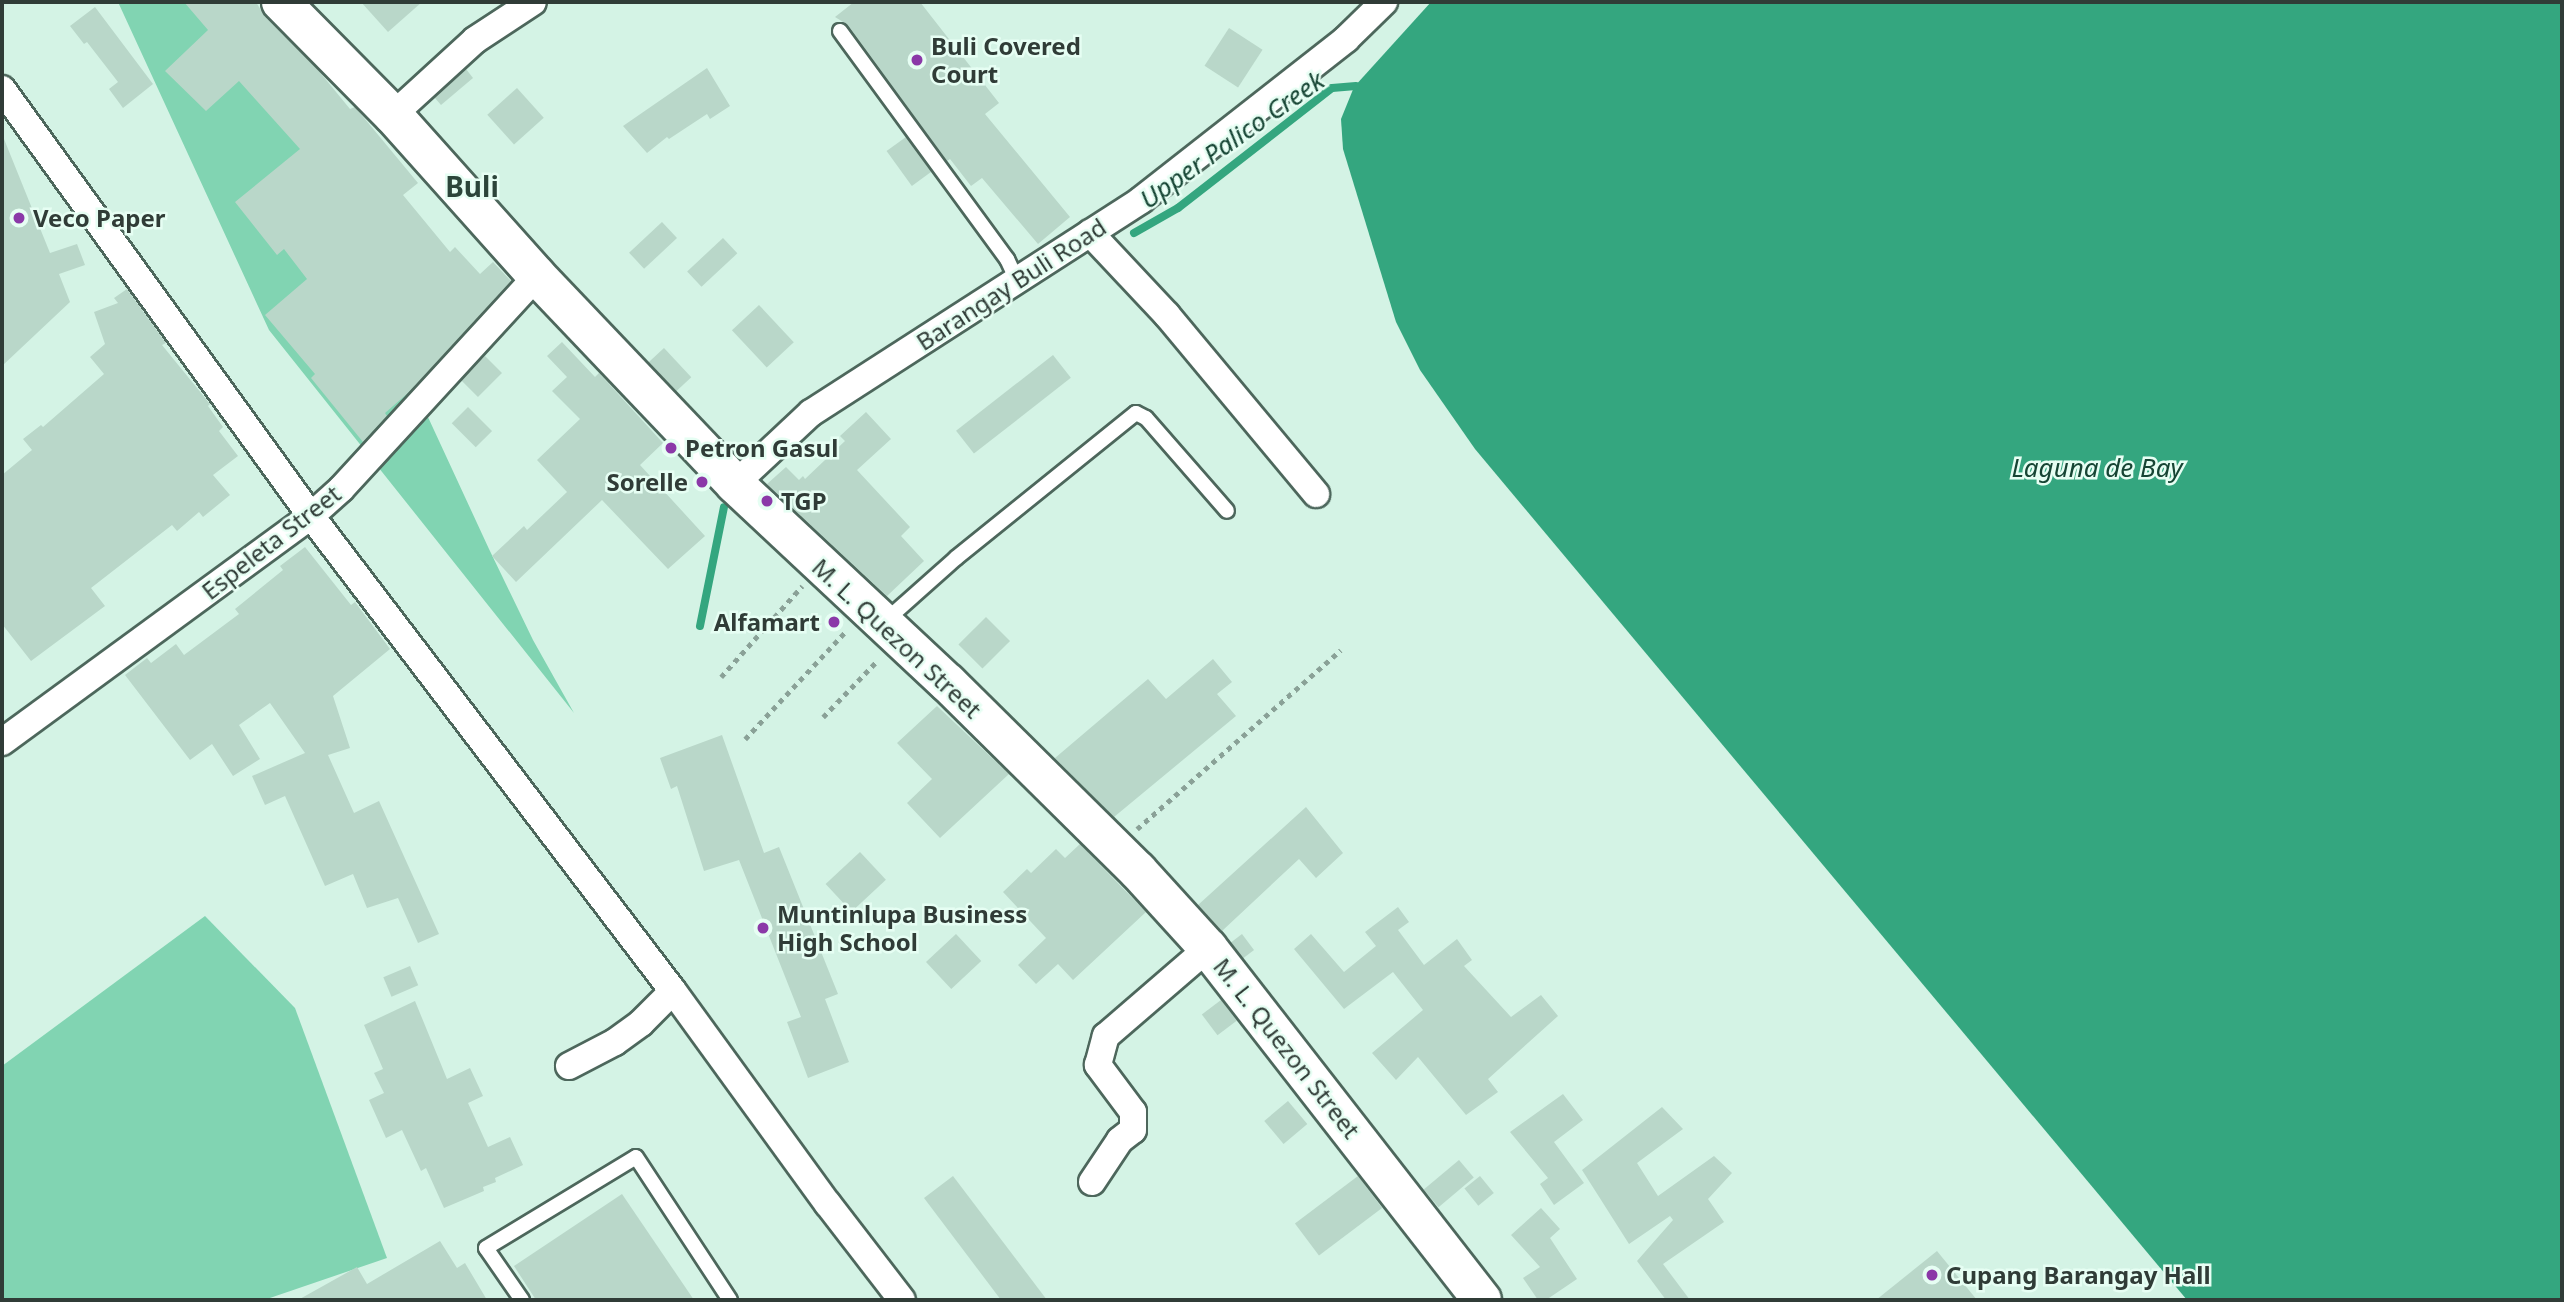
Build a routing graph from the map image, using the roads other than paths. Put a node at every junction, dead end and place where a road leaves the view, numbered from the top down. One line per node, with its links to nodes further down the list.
1 (281, 2): 6 (main road, M. L. Quezon Street)
2 (533, 2): 6 (street)
3 (1384, 2): 7 (street, Barangay Buli Road)
4 (840, 31): 9 (lane)
5 (2, 89): 13 (street)
6 (393, 115): 8 (main road, M. L. Quezon Street)
7 (1090, 233): 9 (street, Barangay Buli Road); 11 (street)
8 (537, 276): 10 (main road, M. L. Quezon Street); 13 (street, Espeleta Street)
9 (1017, 280): 10 (street, Barangay Buli Road)
10 (735, 484): 14 (main road, M. L. Quezon Street)
11 (1316, 495)
12 (1227, 511): 14 (lane)
13 (311, 516): 15 (street, Espeleta Street); 17 (street)
14 (883, 623): 16 (main road, M. L. Quezon Street)
15 (2, 743)
16 (1208, 948): 19 (street); 23 (main road, M. L. Quezon Street)
17 (673, 991): 18 (street); 22 (street)
18 (569, 1066)
19 (1091, 1182)
20 (522, 1300): 21 (lane)
21 (730, 1300)
22 (902, 1300)
23 (1482, 1300)

